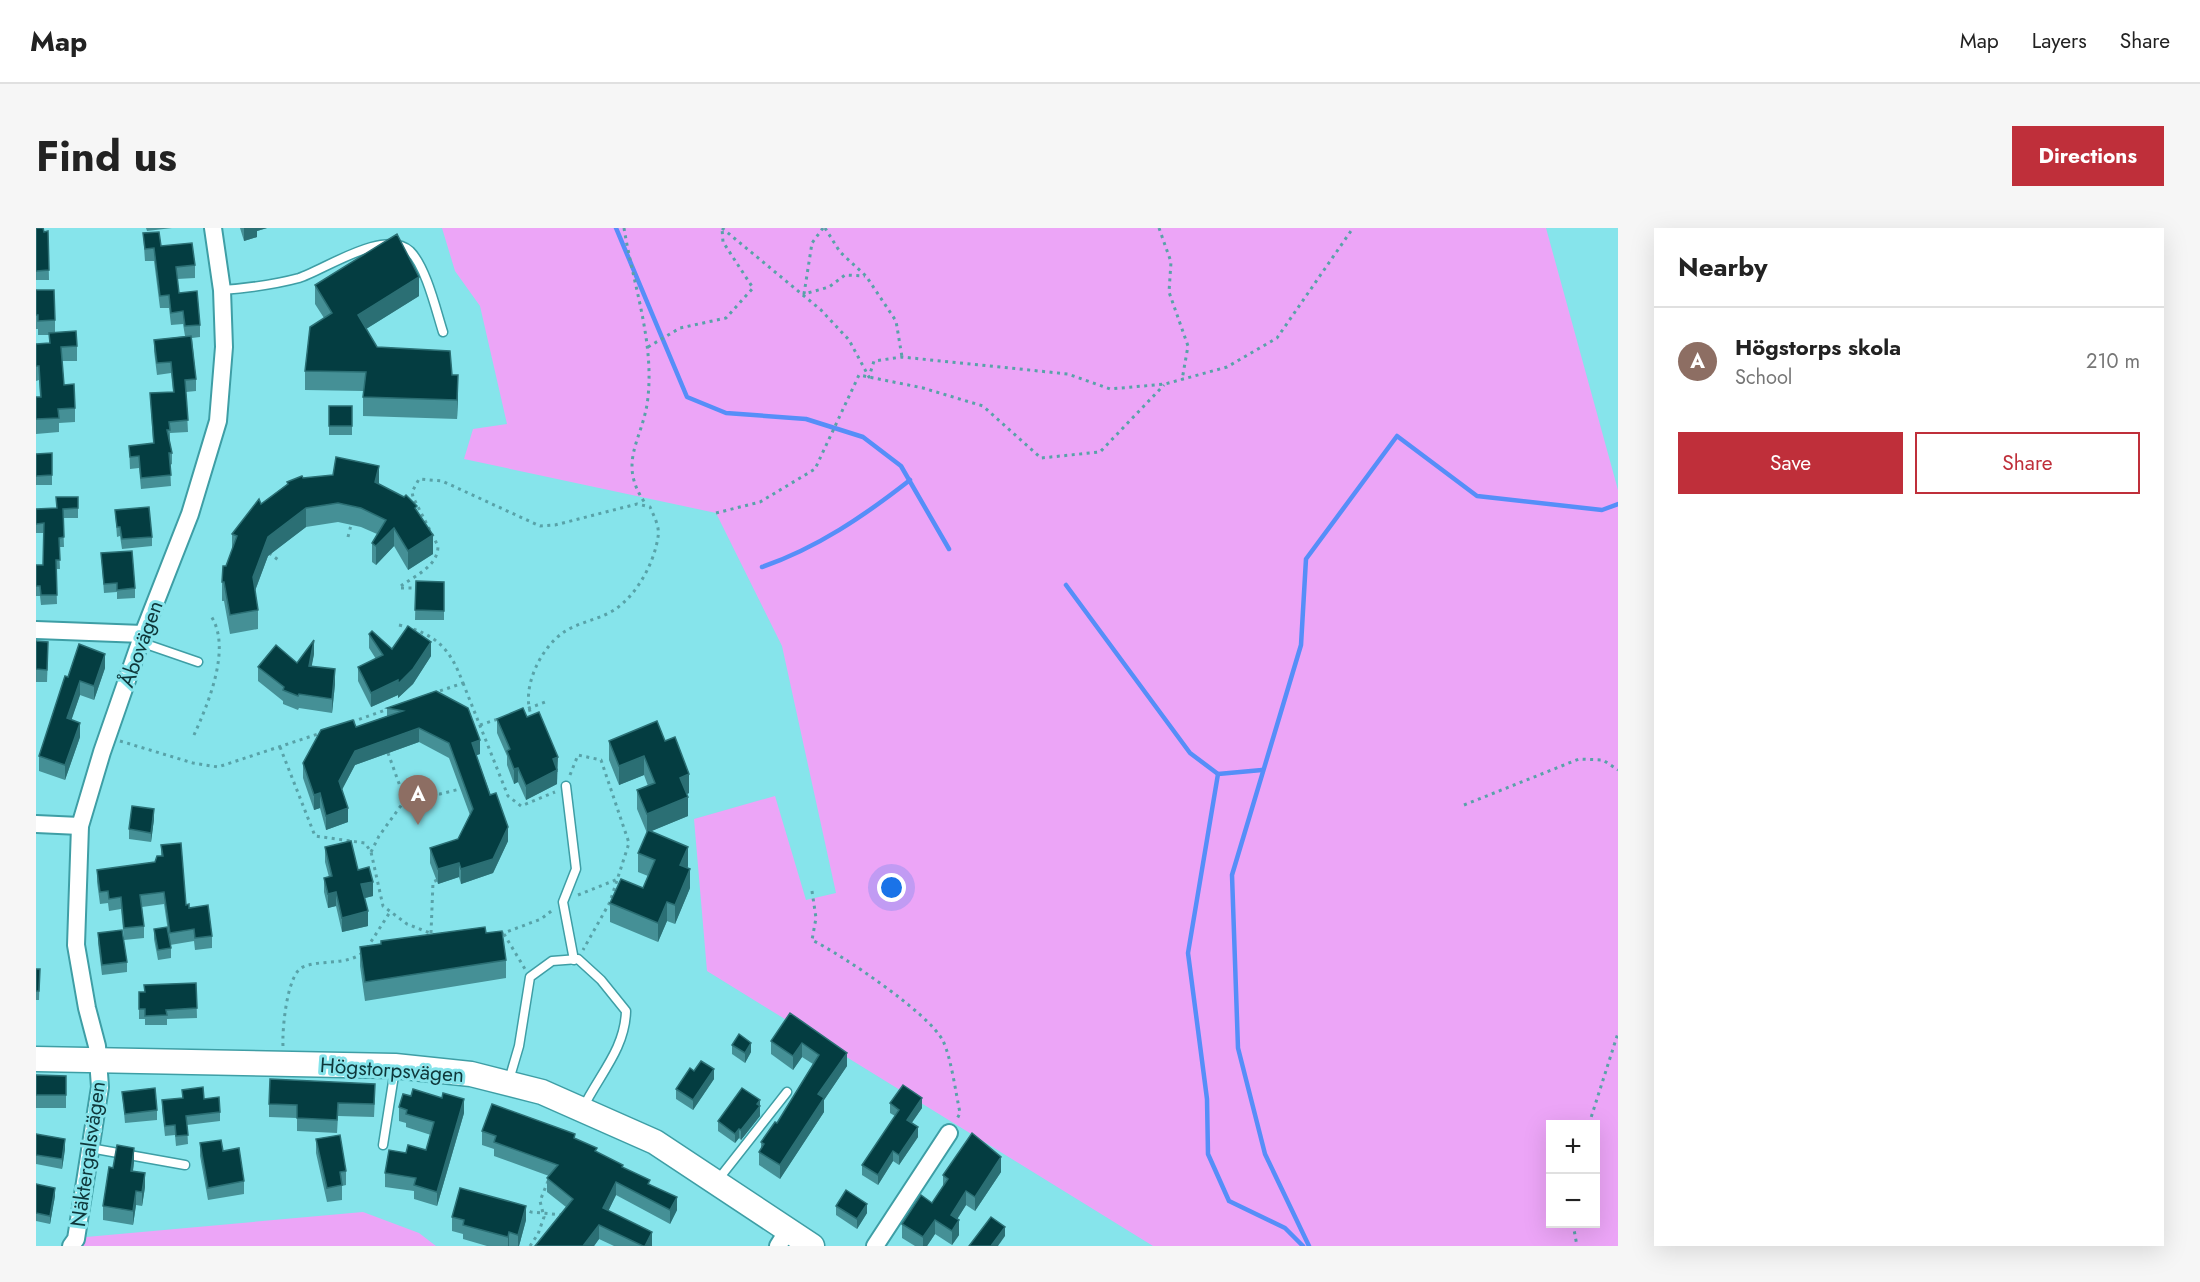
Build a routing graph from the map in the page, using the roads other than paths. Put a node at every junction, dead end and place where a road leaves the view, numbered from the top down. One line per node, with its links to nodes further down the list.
1 (213, 228): 2 (street, Åbovägen)
2 (222, 290): 3 (lane); 5 (street, Åbovägen)
3 (443, 332)
4 (36, 630): 5 (street)
5 (142, 638): 6 (lane); 9 (street, Åbovägen)
6 (198, 662)
7 (566, 786): 10 (lane)
8 (36, 824): 9 (street)
9 (80, 826): 12 (street, Åbovägen)
10 (576, 959): 14 (lane); 16 (lane)
11 (36, 1059): 12 (street, Högstorpsvägen)
12 (99, 1060): 13 (street, Högstorpsvägen); 19 (street, Näktergalsvägen)
13 (395, 1066): 14 (street, Högstorpsvägen); 18 (lane)
14 (508, 1084): 16 (street, Högstorpsvägen)
15 (787, 1092): 21 (lane)
16 (583, 1109): 21 (street, Högstorpsvägen)
17 (949, 1133): 25 (street)
18 (383, 1145)
19 (90, 1148): 20 (lane); 23 (street, Näktergalsvägen)
20 (185, 1165)
21 (717, 1181): 22 (street, Högstorpsvägen)
22 (783, 1238): 24 (street, Högstorpsvägen)
23 (72, 1246)
24 (812, 1246)
25 (875, 1246)

